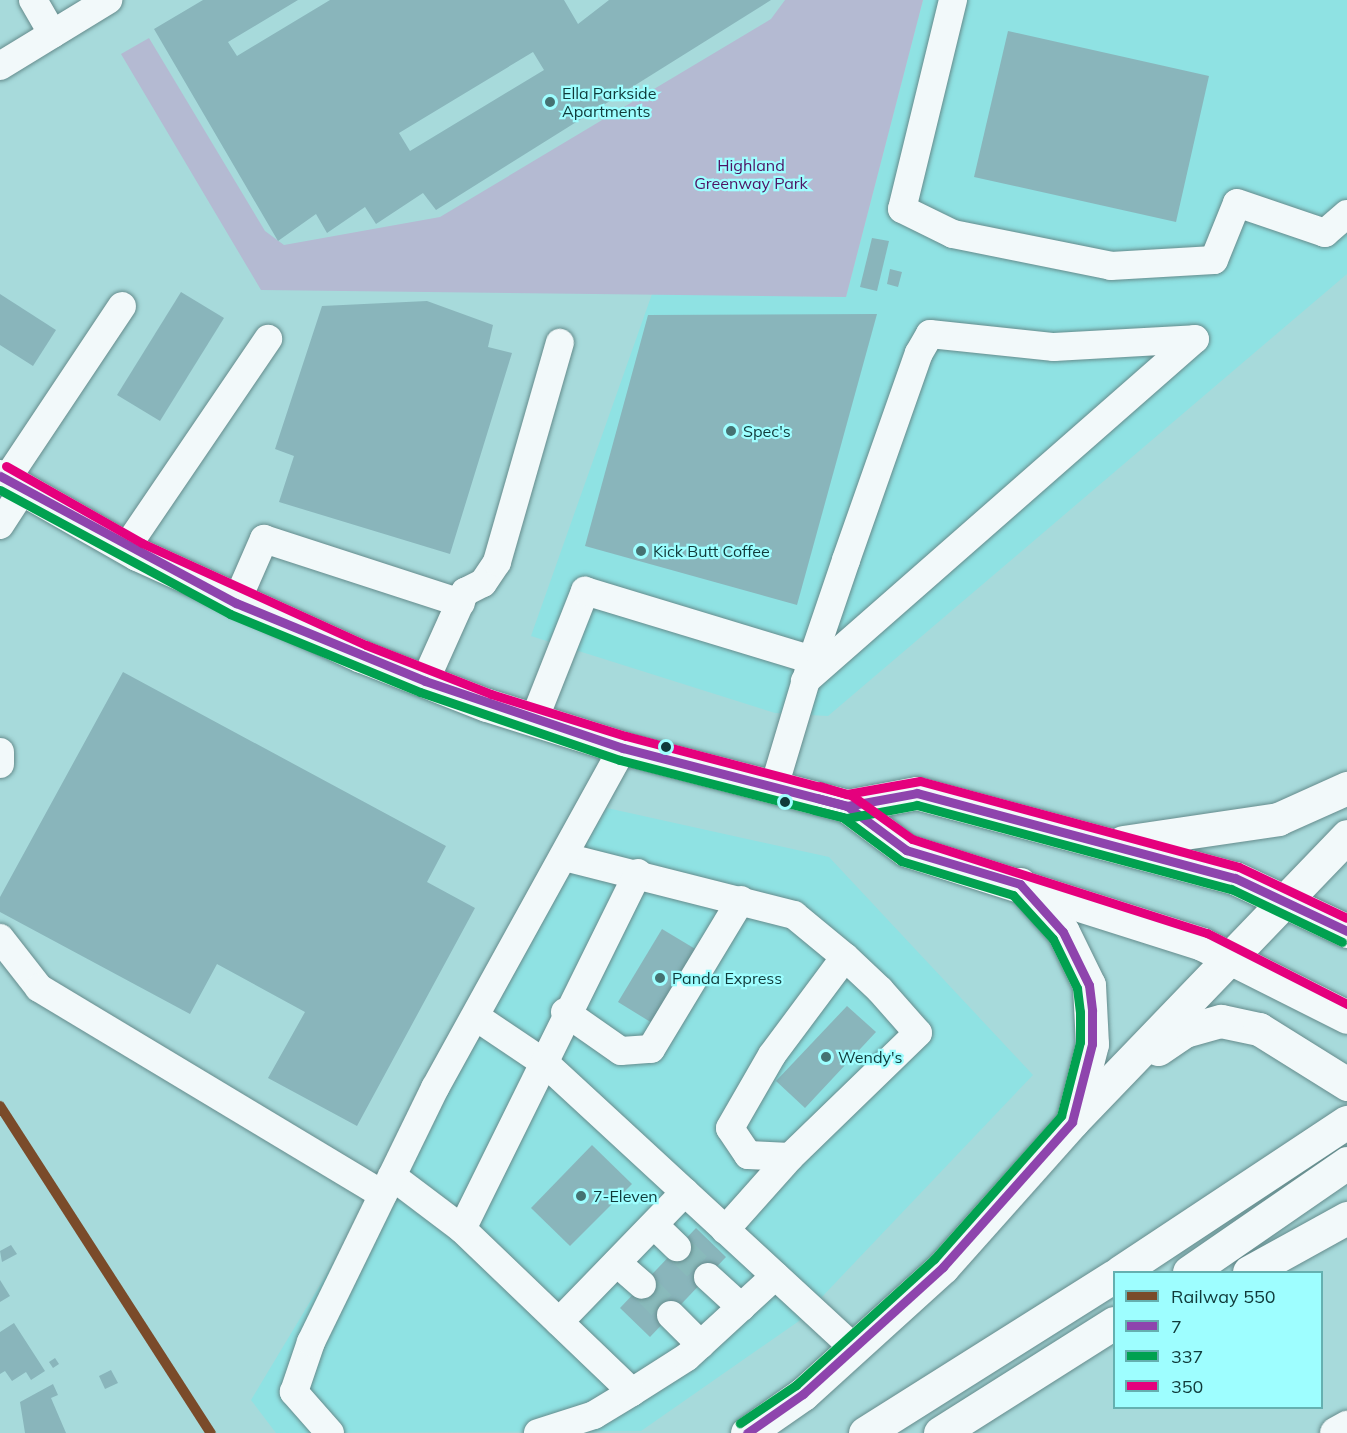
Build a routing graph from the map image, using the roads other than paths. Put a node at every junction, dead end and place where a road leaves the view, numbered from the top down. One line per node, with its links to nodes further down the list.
1 (33, 0): 4 (street)
2 (108, 0): 4 (street)
3 (953, 0): 6 (street)
4 (53, 34): 5 (street)
5 (0, 66)
6 (1347, 214)
7 (122, 306): 10 (street)
8 (268, 339): 12 (street)
9 (560, 343): 14 (street)
10 (9, 482): 11 (street); 12 (main road)
11 (0, 525)
12 (126, 548): 13 (main road)
13 (236, 603): 14 (street); 16 (main road)
14 (461, 603): 16 (street)
15 (808, 671): 15 (street); 17 (street); 21 (street)
16 (426, 681): 17 (main road)
17 (534, 720): 18 (main road)
18 (623, 748): 21 (main road); 26 (street)
19 (0, 752): 20 (street)
20 (0, 764)
21 (774, 787): 23 (main road)
22 (1347, 788): 25 (main road)
23 (847, 806): 25 (main road); 28 (main road)
24 (1347, 836): 30 (main road)
25 (1116, 844): 30 (main road)
26 (565, 857): 27 (street); 36 (street)
27 (638, 873): 29 (street); 35 (street)
28 (1020, 884): 34 (main road); 40 (main road)
29 (741, 900): 33 (street); 35 (street)
30 (1288, 900): 31 (main road); 34 (main road)
31 (1347, 931)
32 (0, 938): 44 (street)
33 (845, 957): 42 (street); 42 (street)
34 (1234, 957): 37 (main road); 40 (main road)
35 (565, 1012): 38 (street)
36 (476, 1017): 38 (street); 44 (street)
37 (1347, 1017)
38 (546, 1064): 45 (street); 48 (street)
39 (1347, 1084): 40 (main road)
40 (1072, 1122): 65 (main road)
41 (1347, 1122): 52 (main road)
42 (790, 1157): 49 (street)
43 (1347, 1163): 53 (main road)
44 (387, 1186): 48 (street); 69 (street)
45 (685, 1192): 47 (street); 49 (street)
46 (1341, 1222): 54 (main road)
47 (654, 1225): 50 (street); 51 (street)
48 (462, 1229): 61 (street)
49 (725, 1230): 56 (street)
50 (677, 1247)
51 (617, 1263): 58 (street); 61 (street)
52 (1122, 1271)
53 (1190, 1271)
54 (1251, 1271)
55 (708, 1276): 59 (street)
56 (775, 1276): 59 (street); 65 (street)
57 (1113, 1277): 72 (main road)
58 (642, 1285)
59 (741, 1307): 64 (street)
60 (671, 1315): 64 (street)
61 (559, 1322): 67 (street)
62 (1113, 1324): 66 (main road)
63 (1113, 1341): 66 (main road)
64 (701, 1345): 67 (street)
65 (854, 1348): 71 (main road)
66 (1027, 1382): 73 (main road)
67 (632, 1392): 70 (street)
68 (1347, 1427): 74 (main road)
69 (330, 1433)
70 (538, 1433)
71 (747, 1433)
72 (865, 1433)
73 (940, 1433)
74 (1336, 1433)

